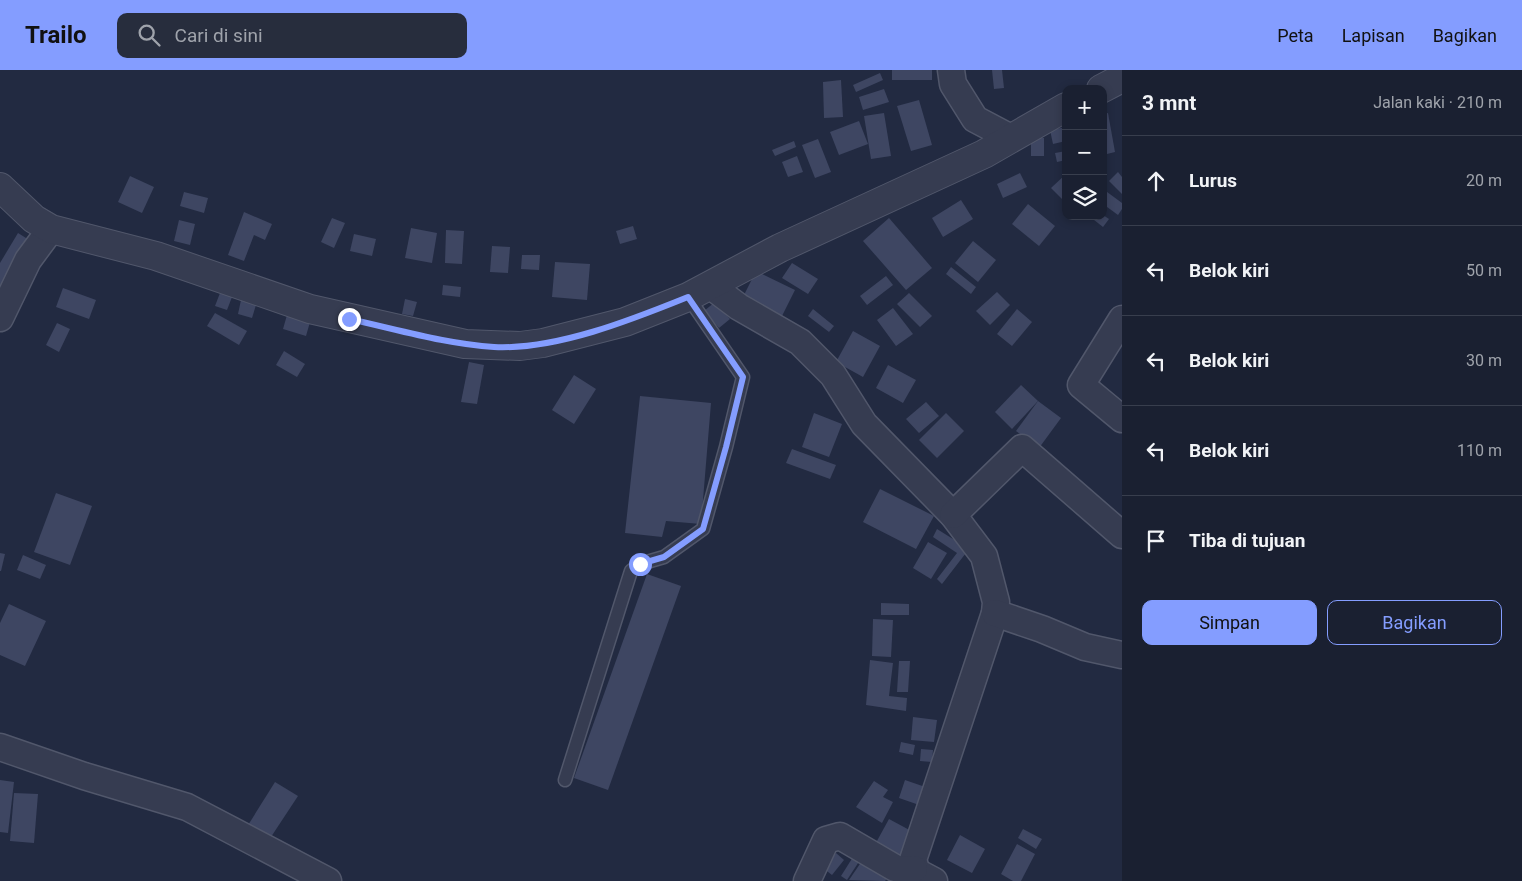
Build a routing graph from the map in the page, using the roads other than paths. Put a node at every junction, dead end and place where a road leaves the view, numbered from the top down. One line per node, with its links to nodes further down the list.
1 (951, 70): 5 (street)
2 (1122, 78): 3 (street)
3 (1107, 86)
4 (1062, 109): 5 (street)
5 (1011, 138): 8 (street)
6 (0, 187): 7 (street)
7 (51, 229): 8 (street); 9 (street)
8 (700, 292): 12 (street); 17 (lane)
9 (0, 318)
10 (1122, 319): 11 (street)
11 (1122, 419)
12 (953, 515): 13 (street); 14 (street)
13 (1122, 535)
14 (995, 613): 15 (street); 18 (street)
15 (1122, 655)
16 (0, 747): 19 (street)
17 (565, 780)
18 (924, 875): 20 (street)
19 (328, 881)
20 (807, 881)

